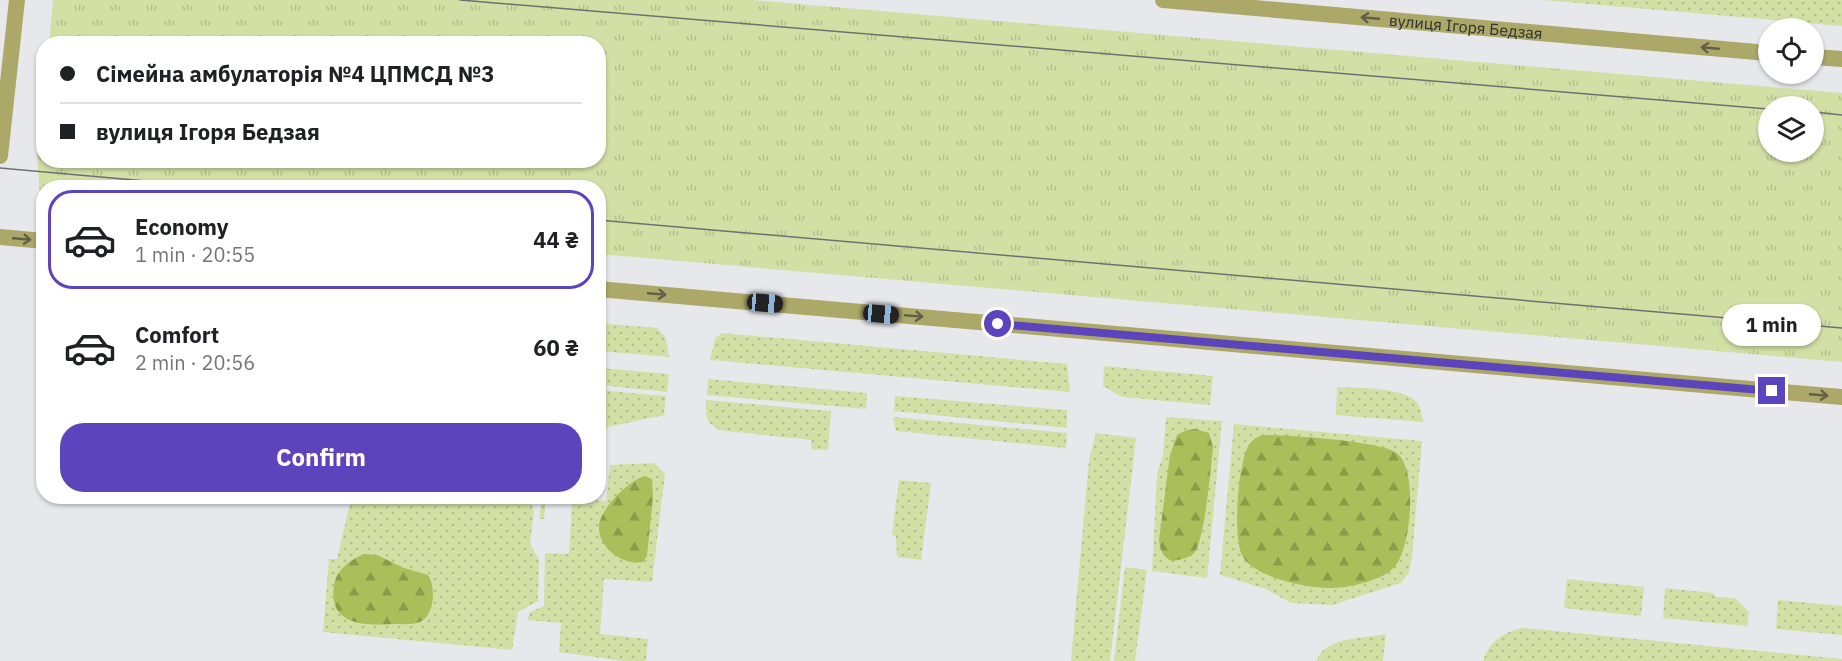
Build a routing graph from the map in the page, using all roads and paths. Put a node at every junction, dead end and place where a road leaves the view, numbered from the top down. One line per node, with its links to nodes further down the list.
1 (17, 0): 6 (street)
2 (1163, 0): 3 (street, вулиця Ігоря Бедзая, one-way to 2)
3 (1758, 52)
4 (1824, 58): 5 (street)
5 (1842, 59)
6 (0, 156)
7 (0, 237): 8 (street, one-way to 8)
8 (36, 240)
9 (606, 290): 10 (street, one-way to 10)
10 (1842, 397)

